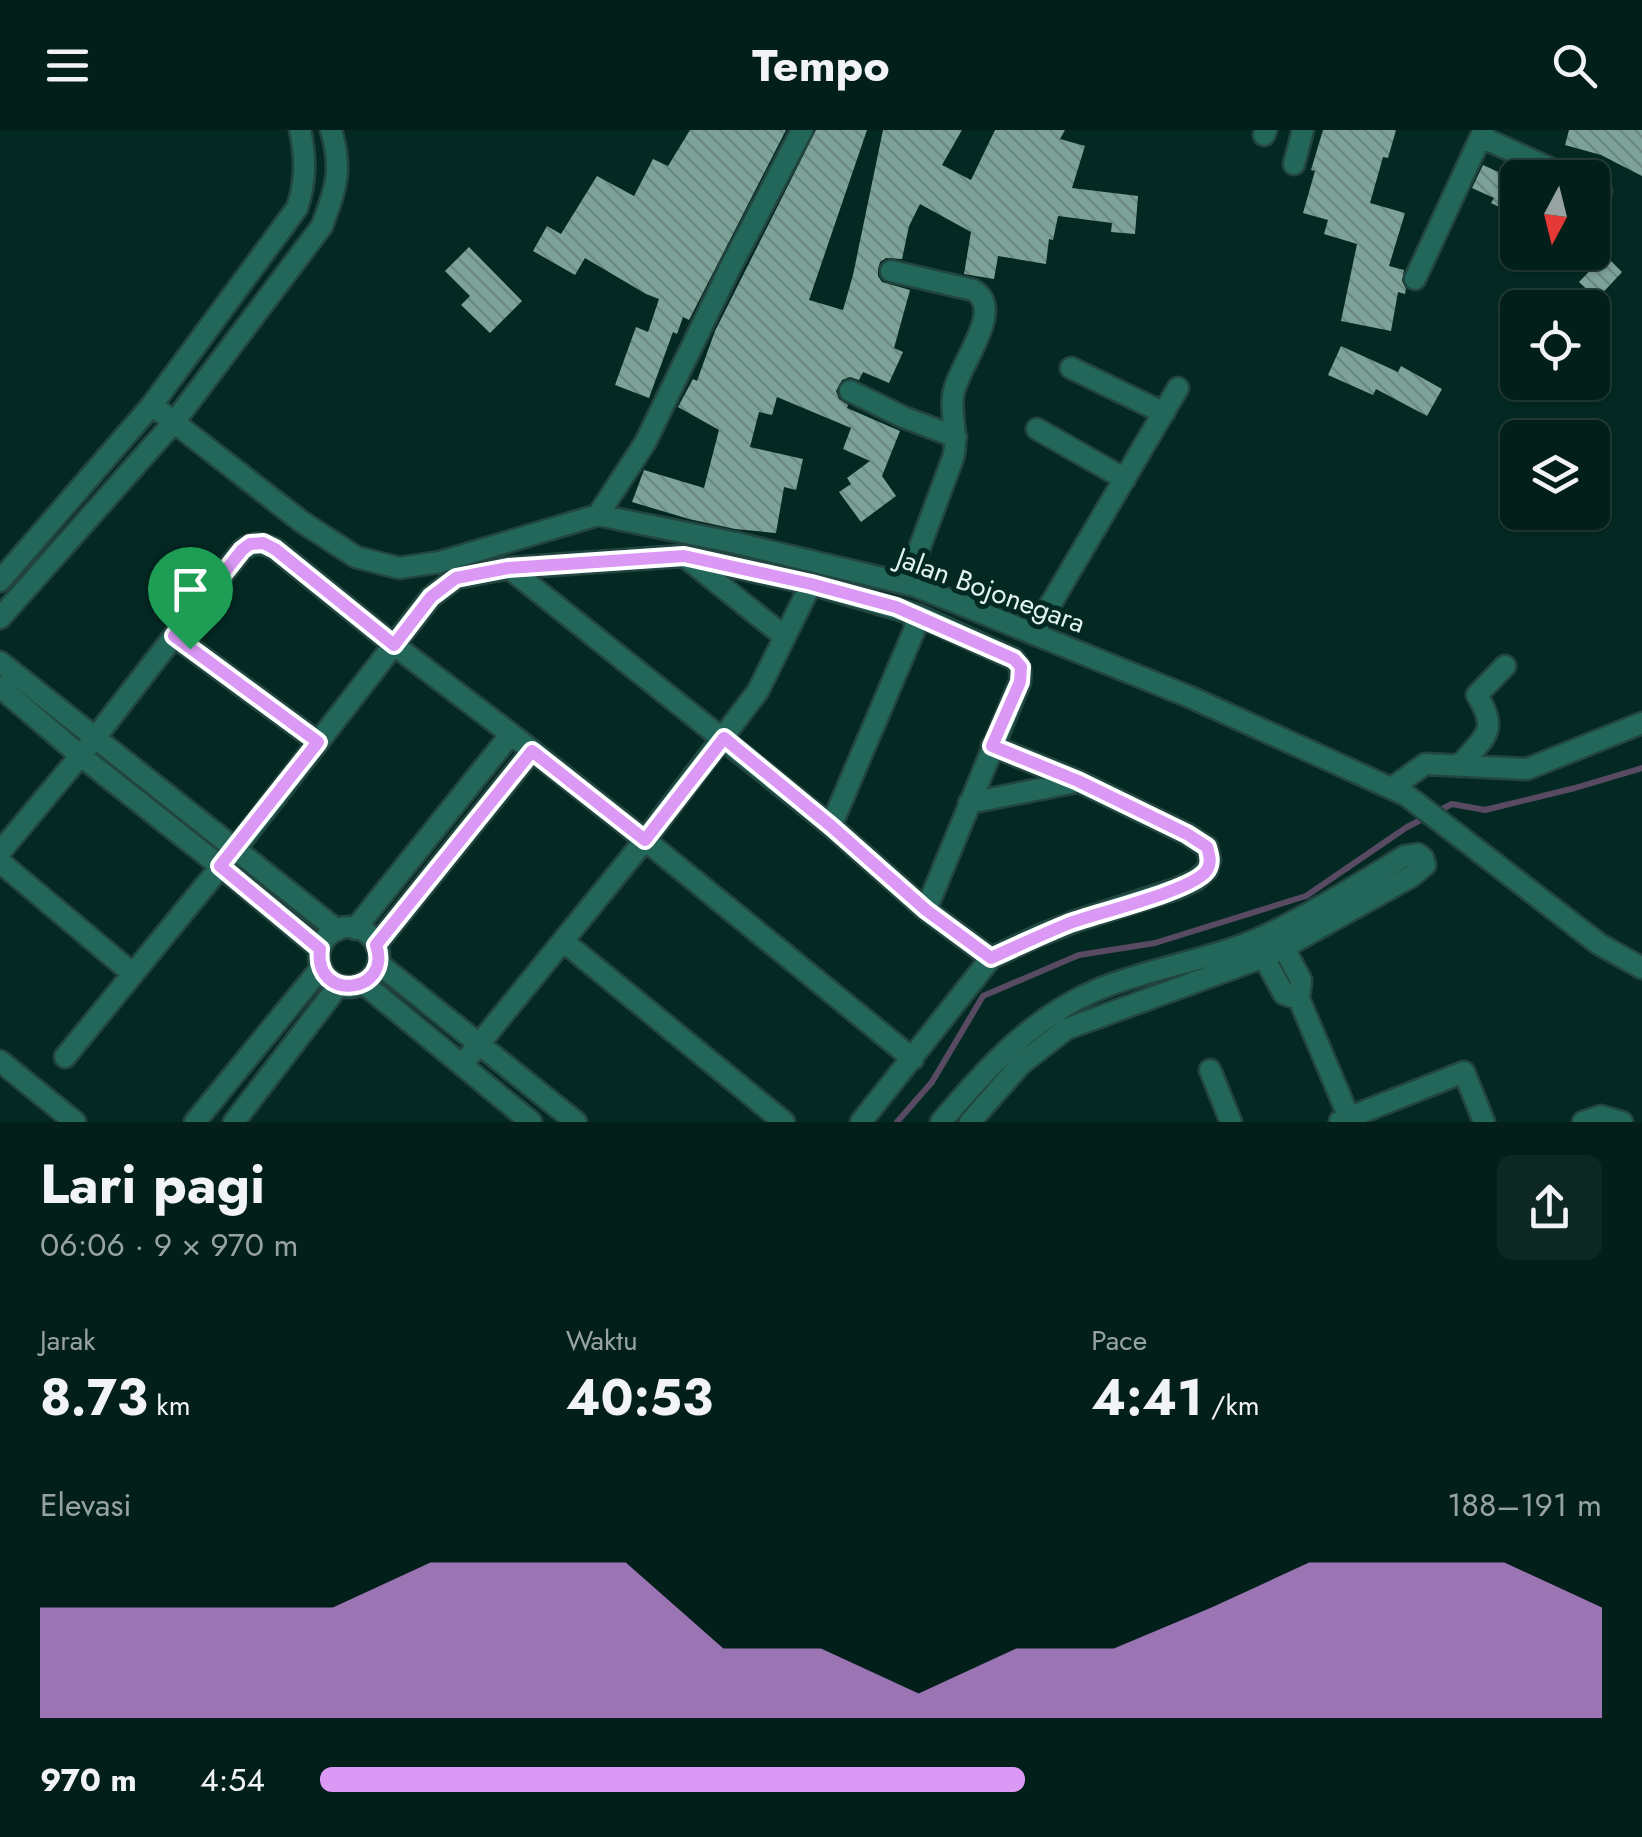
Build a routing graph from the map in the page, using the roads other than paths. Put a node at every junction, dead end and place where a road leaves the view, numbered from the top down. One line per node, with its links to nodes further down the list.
1 (300, 130): 13 (street)
2 (331, 130): 15 (street)
3 (801, 130): 19 (street)
4 (1303, 130): 7 (street)
5 (1482, 134): 6 (street); 9 (street)
6 (1534, 160)
7 (1294, 164)
8 (891, 272): 17 (street)
9 (1415, 279)
10 (1071, 368): 14 (street)
11 (1178, 388): 14 (street)
12 (850, 391): 17 (street)
13 (152, 406): 15 (street, Jalan Bojonegara); 22 (street)
14 (1164, 412): 18 (street)
15 (175, 421): 19 (street, Jalan Bojonegara); 26 (street)
16 (1037, 428): 18 (street)
17 (956, 437): 24 (street)
18 (1125, 478): 27 (street)
19 (598, 514): 24 (street, Jalan Bojonegara)
20 (684, 556): 21 (street); 23 (street); 29 (street)
21 (508, 568): 30 (street); 37 (street)
22 (0, 581)
23 (811, 584): 25 (street); 29 (street)
24 (906, 584): 27 (street, Jalan Bojonegara)
25 (917, 615): 39 (street); 46 (street)
26 (0, 618)
27 (1034, 634): 44 (street, Jalan Bojonegara)
28 (174, 636): 30 (street); 36 (street); 38 (street)
29 (786, 637): 37 (street)
30 (394, 645): 35 (street); 38 (street)
31 (0, 662): 36 (street)
32 (1505, 666): 42 (street)
33 (0, 688): 41 (street)
34 (1642, 723): 42 (street)
35 (511, 734): 40 (street); 53 (street)
36 (95, 738): 41 (street); 48 (street)
37 (724, 738): 46 (street); 47 (street)
38 (318, 742): 48 (street)
39 (992, 746): 43 (street); 45 (street)
40 (532, 751): 47 (street); 56 (street)
41 (80, 756): 49 (street); 51 (street)
42 (1459, 766): 44 (street)
43 (1078, 781): 45 (street); 58 (street)
44 (1399, 791): 59 (street, Jalan Bojonegara)
45 (969, 803): 52 (street)
46 (831, 826): 52 (street)
47 (645, 840): 54 (street); 67 (street)
48 (236, 848): 51 (street); 53 (street)
49 (0, 852)
50 (0, 862): 60 (street)
51 (220, 866): 57 (street); 60 (street)
52 (926, 910): 58 (street)
53 (346, 929): 56 (street); 57 (street)
54 (563, 941): 64 (street); 77 (street)
55 (1269, 944): 55 (street); 63 (street); 65 (street); 71 (street)
56 (377, 954): 61 (street); 64 (street)
57 (320, 958): 62 (street); 73 (street)
58 (991, 958): 67 (street)
59 (1642, 968)
60 (132, 973): 66 (street)
61 (363, 983): 62 (street); 69 (street)
62 (339, 985): 74 (street)
63 (1031, 1028): 65 (street); 79 (street)
64 (479, 1044): 69 (street); 76 (street)
65 (1043, 1047): 80 (street)
66 (65, 1057)
67 (912, 1059): 78 (street)
68 (0, 1061): 72 (street)
69 (462, 1065): 75 (street)
70 (1210, 1070): 81 (street)
71 (1346, 1120): 82 (street)
72 (75, 1122)
73 (195, 1122)
74 (234, 1122)
75 (531, 1122)
76 (576, 1122)
77 (784, 1122)
78 (860, 1122)
79 (941, 1122)
80 (970, 1122)
81 (1231, 1122)
82 (1484, 1122)
83 (1583, 1122): 84 (street)
84 (1622, 1122)

